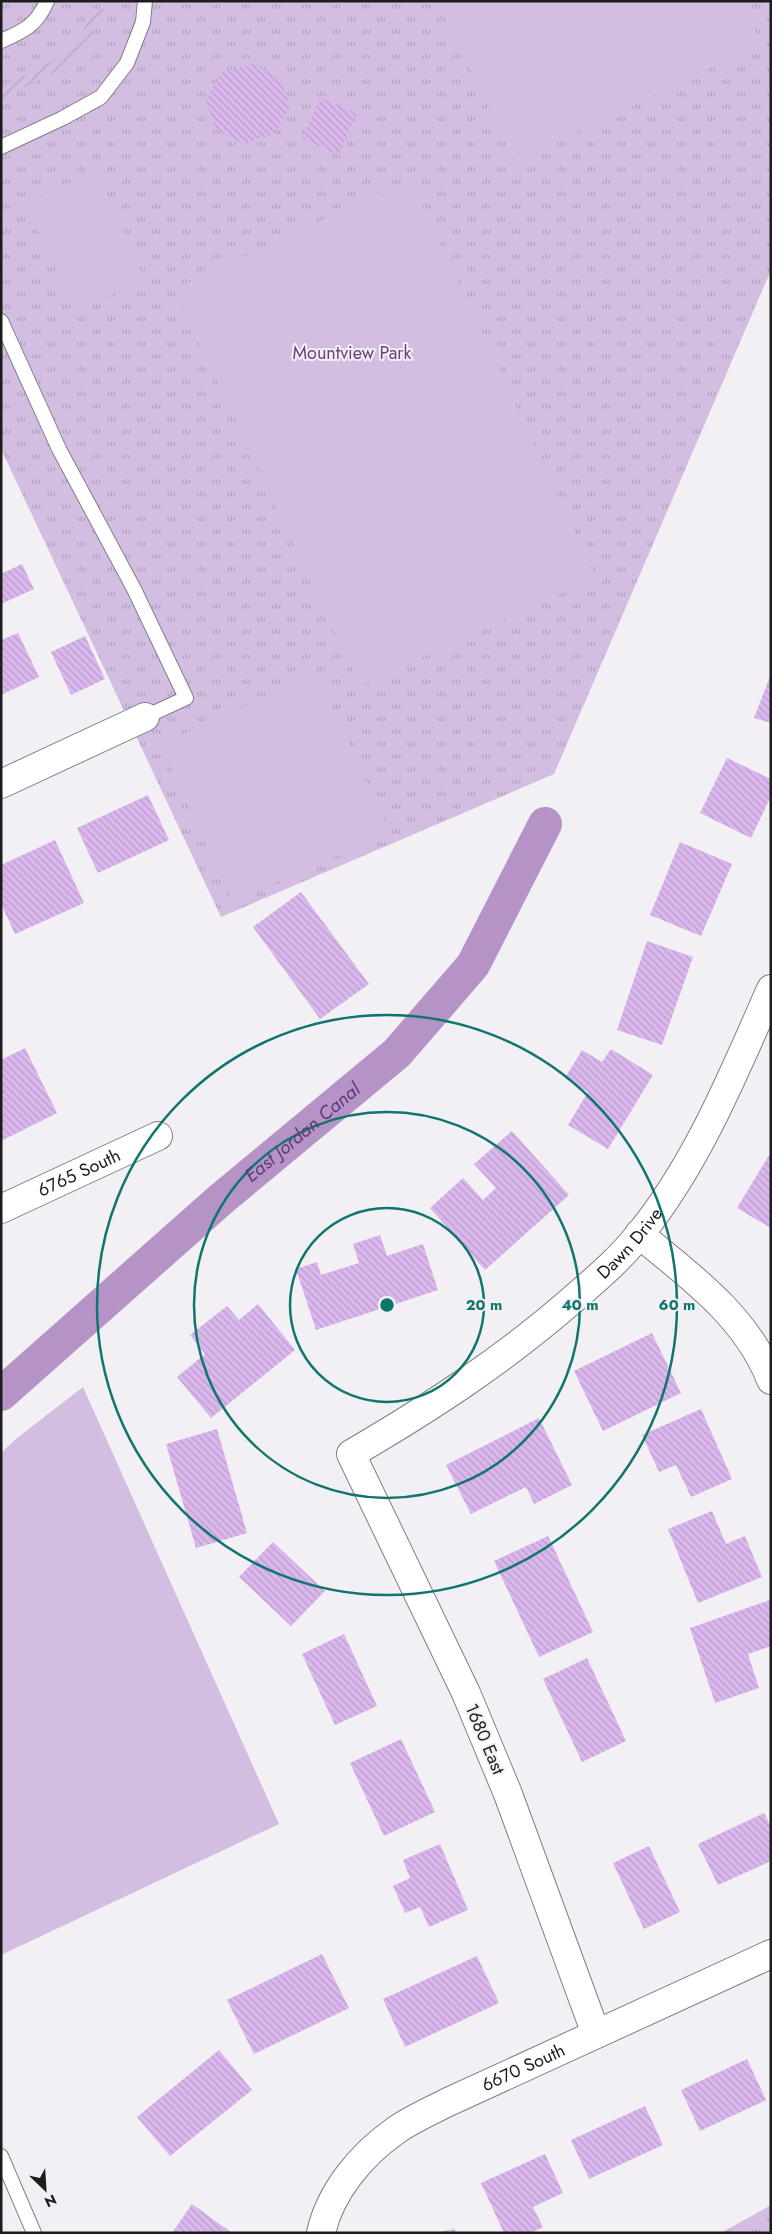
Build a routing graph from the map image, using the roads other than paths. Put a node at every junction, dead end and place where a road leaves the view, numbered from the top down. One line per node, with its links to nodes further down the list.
1 (47, 1): 3 (lane)
2 (145, 1): 4 (lane)
3 (1, 41)
4 (1, 147)
5 (1, 321): 6 (lane)
6 (145, 716): 7 (street)
7 (1, 784)
8 (771, 989): 11 (street, Dawn Drive)
9 (158, 1136): 10 (street, 6765 South)
10 (1, 1209)
11 (639, 1234): 12 (street); 13 (street, Dawn Drive)
12 (771, 1380)
13 (351, 1454): 15 (street, 1680 East)
14 (771, 1954): 15 (street, 6670 South)
15 (596, 2034): 18 (street, 6670 South)
16 (1, 2156): 17 (lane)
17 (34, 2233)
18 (321, 2233)

